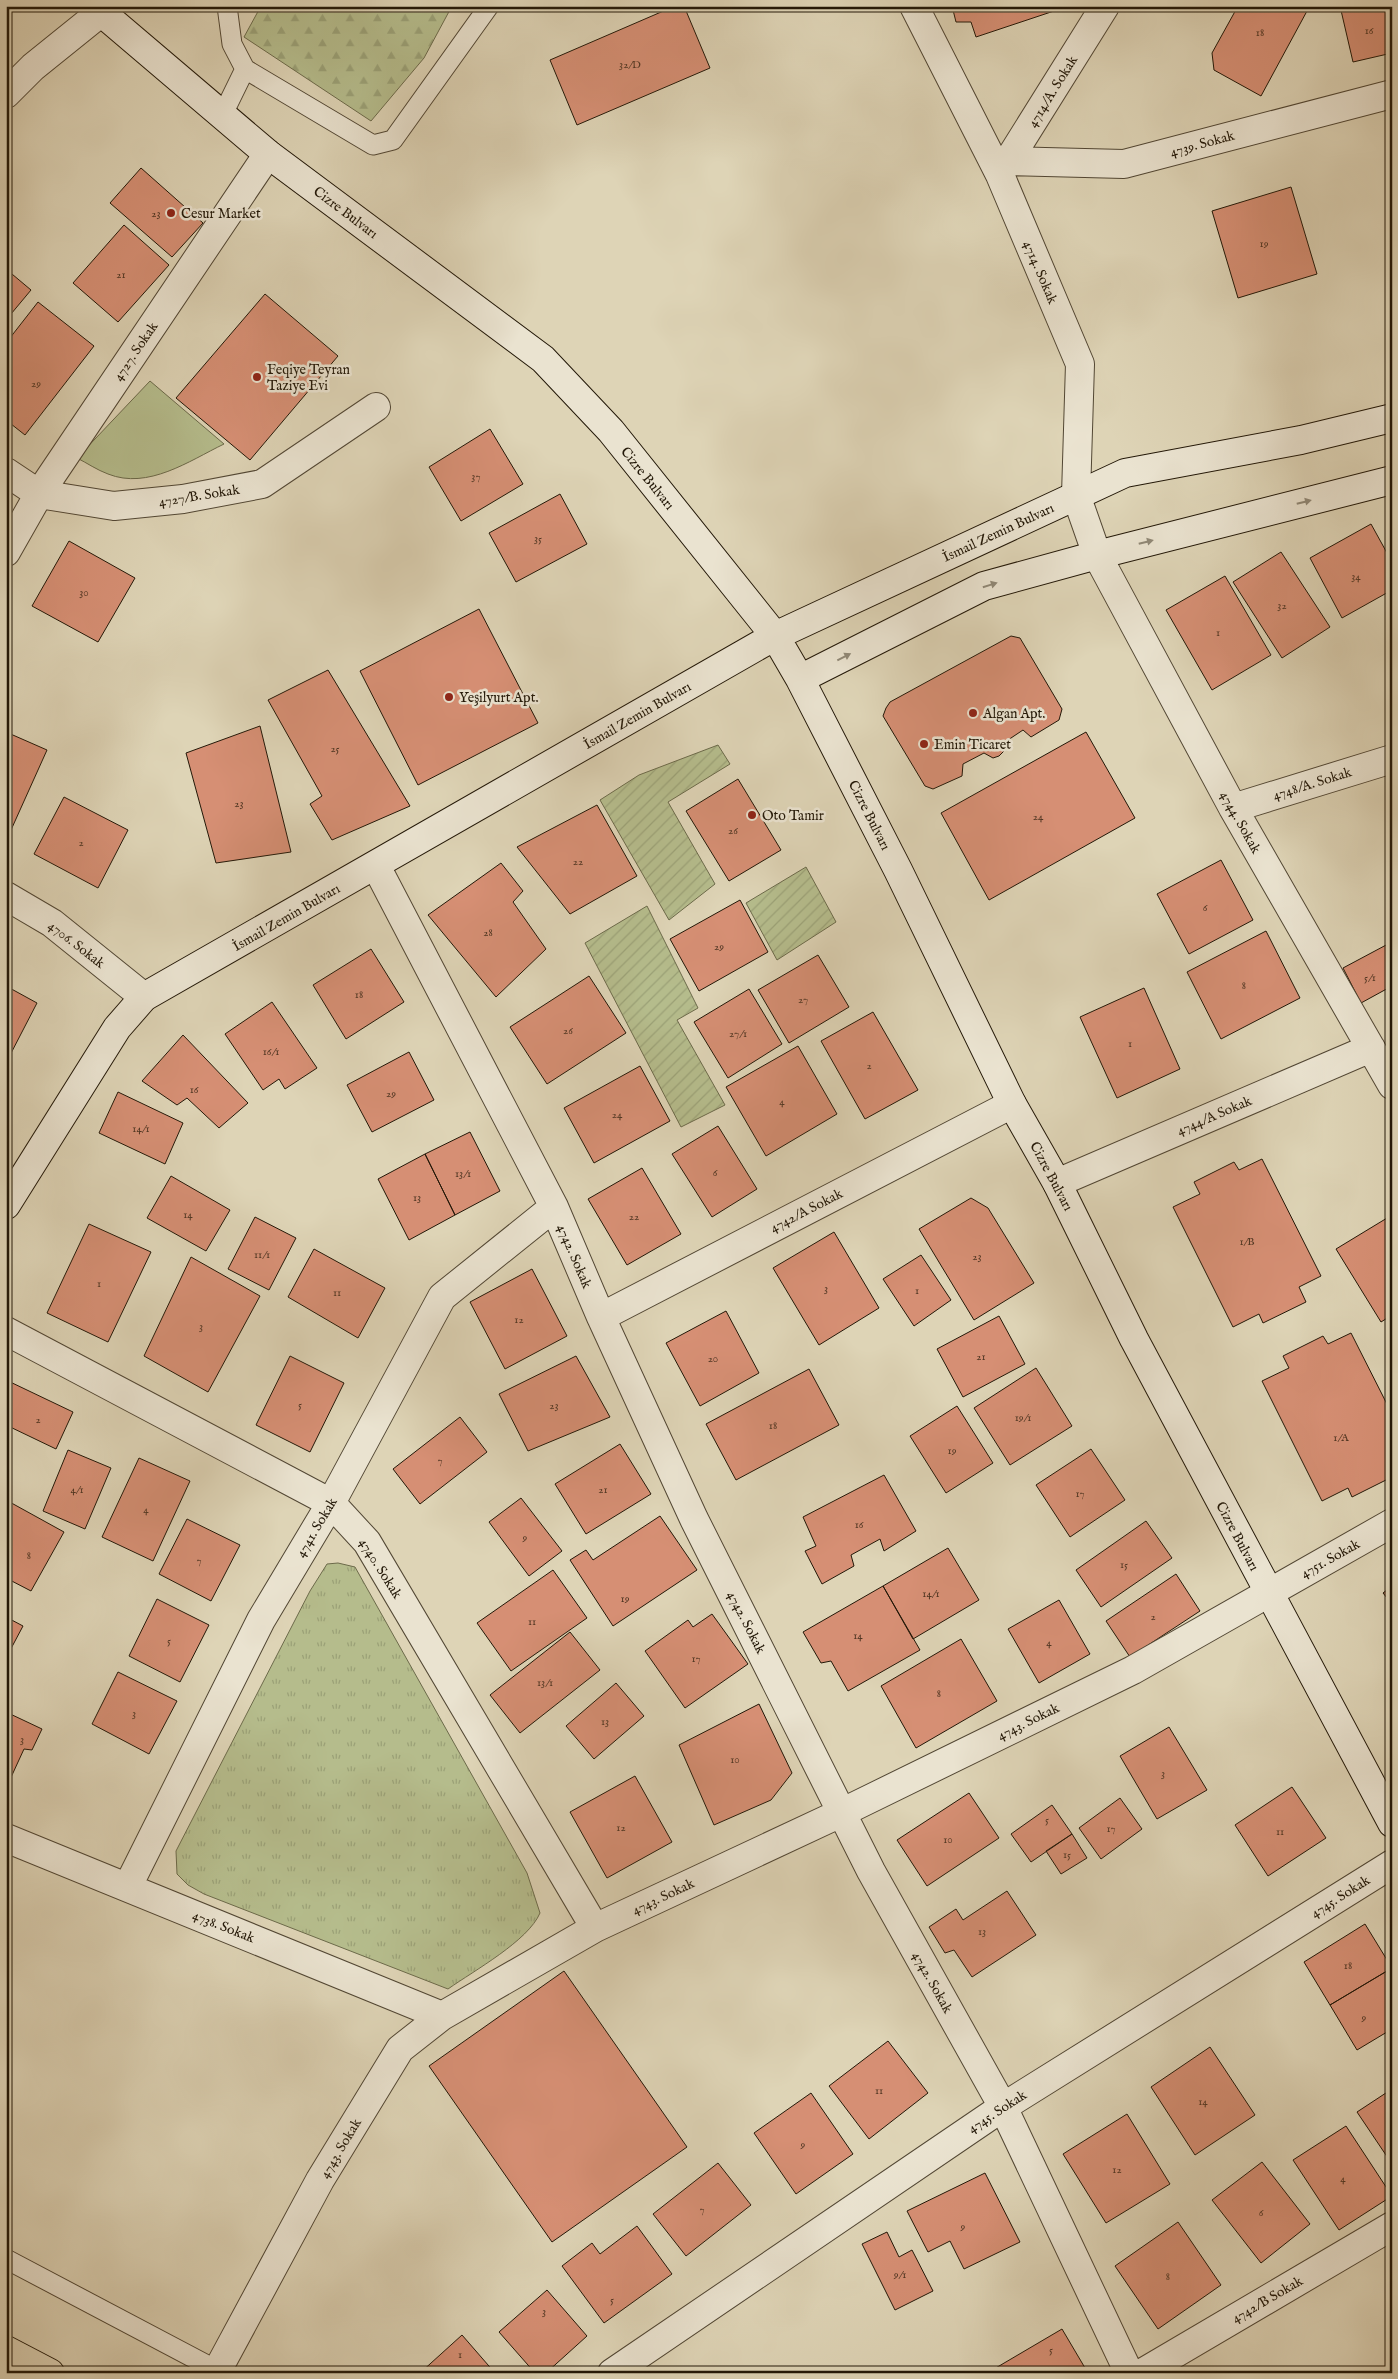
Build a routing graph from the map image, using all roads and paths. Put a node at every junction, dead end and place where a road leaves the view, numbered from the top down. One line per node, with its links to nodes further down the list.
1 (227, 6): 6 (lane)
2 (489, 6): 6 (lane)
3 (914, 6): 11 (street, 4714. Sokak)
4 (1105, 6): 11 (street, 4714/A. Sokak)
5 (97, 10): 7 (street); 9 (street, Cizre Bulvarı)
6 (245, 69): 9 (lane)
7 (6, 94)
8 (1392, 94): 11 (street, 4739. Sokak)
9 (222, 116): 10 (street, Cizre Bulvarı)
10 (268, 154): 16 (street, 4727. Sokak); 20 (street, Cizre Bulvarı)
11 (1004, 168): 17 (street, 4714. Sokak)
12 (376, 407): 16 (street, 4727/B. Sokak)
13 (1392, 418): 17 (street, İsmail Zemin Bulvarı)
14 (6, 472): 16 (street, 4727/B. Sokak)
15 (1392, 480): 19 (street, one-way to 15)
16 (39, 494): 18 (street, 4727. Sokak)
17 (1076, 495): 19 (street, 4714. Sokak); 20 (street, İsmail Zemin Bulvarı)
18 (6, 552)
19 (1097, 555): 21 (street, one-way to 19); 23 (street, 4744. Sokak)
20 (775, 636): 21 (street, Cizre Bulvarı); 24 (street, İsmail Zemin Bulvarı)
21 (800, 679): 29 (street, Cizre Bulvarı)
22 (1392, 759): 23 (street, 4748/A. Sokak)
23 (1233, 808): 27 (street, 4744. Sokak)
24 (376, 866): 26 (street, İsmail Zemin Bulvarı); 32 (street, 4742. Sokak)
25 (6, 896): 26 (street, 4706. Sokak)
26 (144, 997): 31 (street, İsmail Zemin Bulvarı)
27 (1371, 1048): 28 (street, 4744. Sokak); 30 (street, 4744/A Sokak)
28 (1392, 1085)
29 (1012, 1104): 30 (street, Cizre Bulvarı); 33 (street, 4742/A Sokak)
30 (1057, 1183): 37 (street, Cizre Bulvarı)
31 (6, 1205)
32 (554, 1207): 33 (street, 4742. Sokak); 35 (street, 4741. Sokak)
33 (601, 1316): 38 (street, 4742. Sokak)
34 (6, 1331): 35 (street, 4740. Sokak)
35 (331, 1503): 42 (street, 4741. Sokak); 43 (street, 4740. Sokak)
36 (1392, 1523): 37 (street, 4751. Sokak)
37 (1267, 1592): 38 (street, 4743. Sokak); 39 (street, Cizre Bulvarı)
38 (843, 1812): 43 (street, 4743. Sokak); 45 (street, 4742. Sokak)
39 (1392, 1823)
40 (6, 1838): 42 (street, 4738. Sokak)
41 (1392, 1864): 45 (street, 4745. Sokak)
42 (128, 1886): 44 (street, 4738. Sokak)
43 (595, 1928): 44 (street, 4743. Sokak)
44 (442, 2016): 49 (street, 4743. Sokak)
45 (1003, 2107): 51 (street, 4745. Sokak); 52 (street, 4742. Sokak)
46 (1392, 2226): 53 (street, 4742/B Sokak)
47 (6, 2259): 49 (lane)
48 (6, 2350): 50 (main road)
49 (218, 2372)
50 (50, 2373)
51 (612, 2373)
52 (1129, 2373)
53 (1142, 2373)

